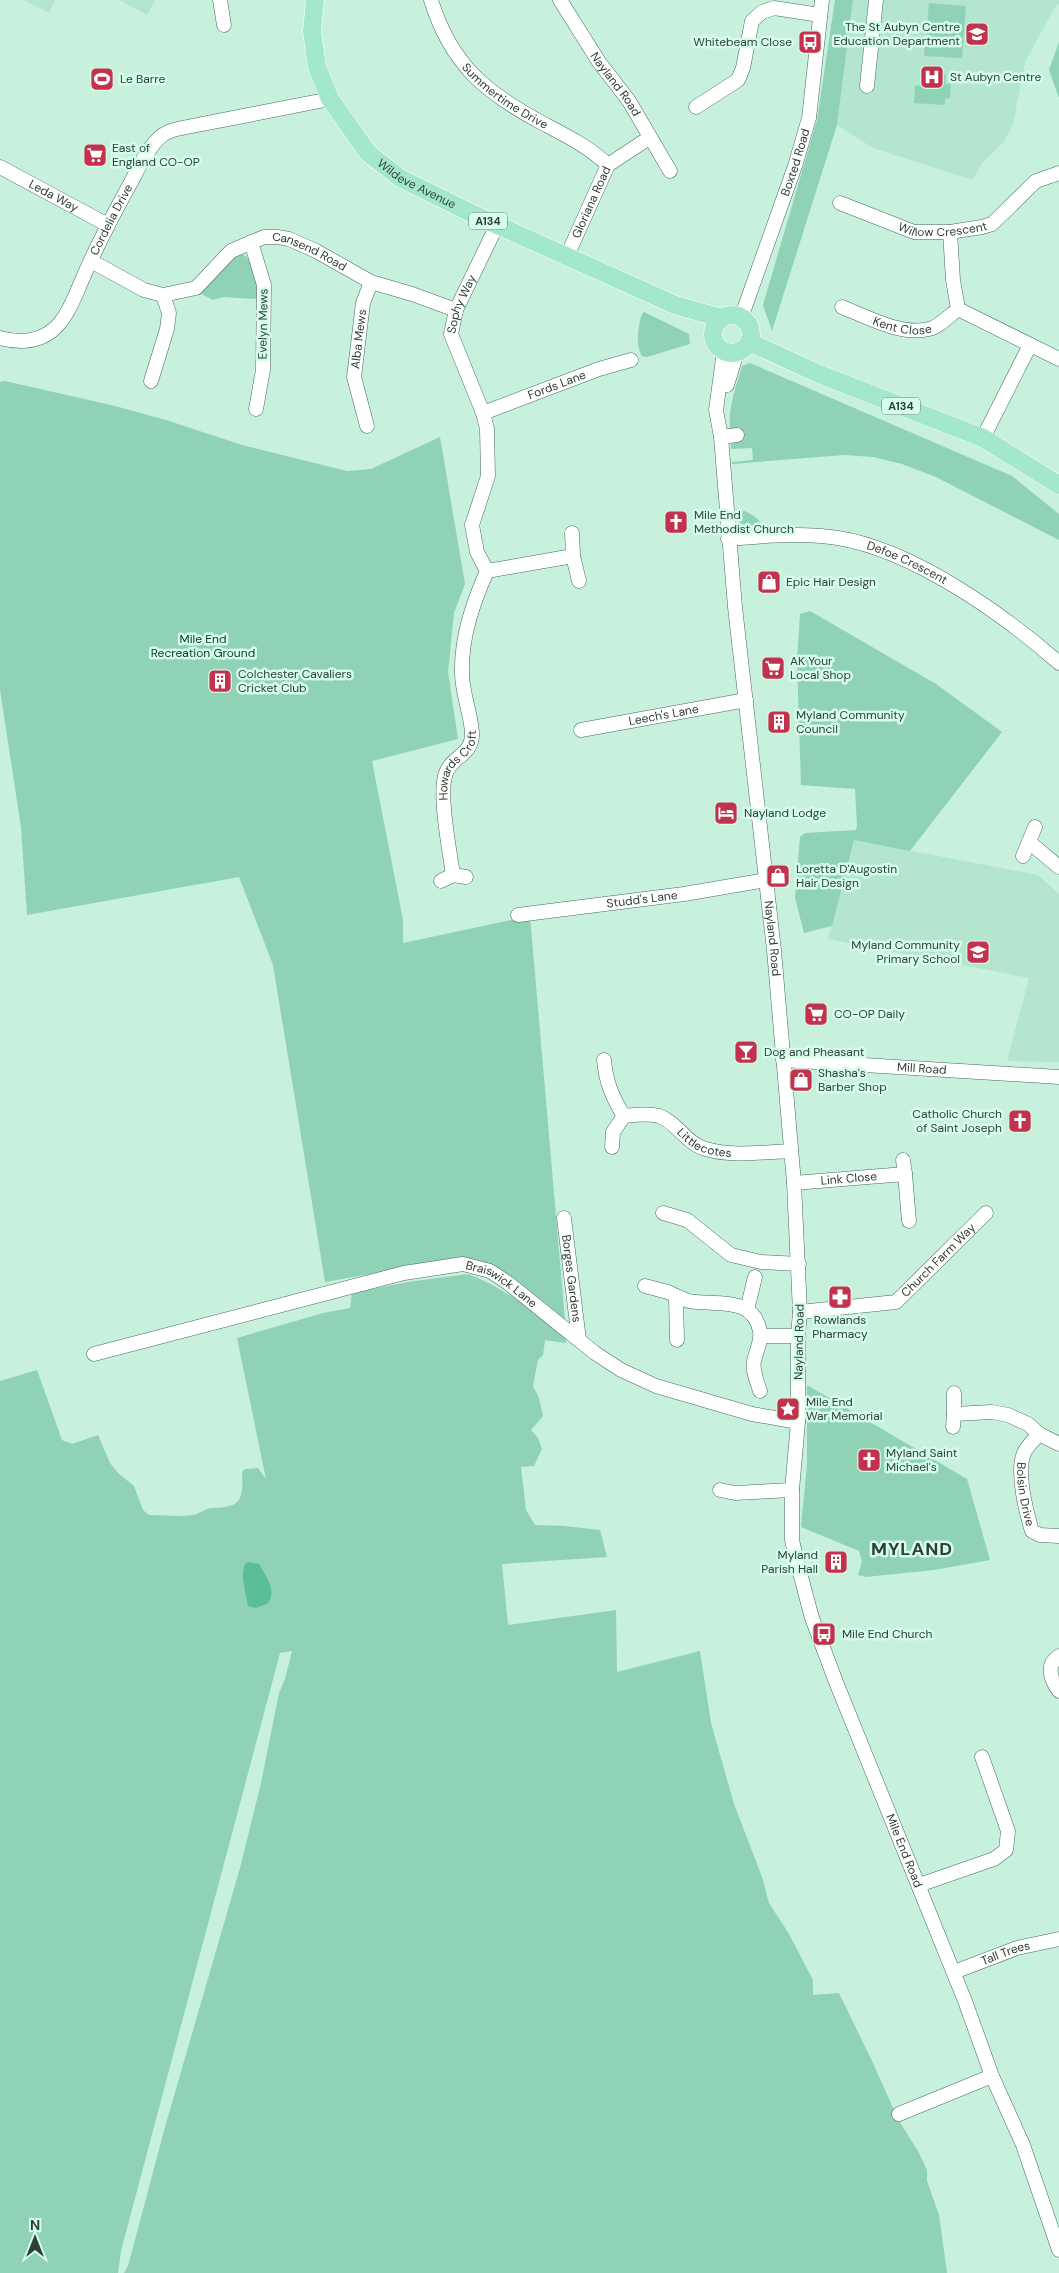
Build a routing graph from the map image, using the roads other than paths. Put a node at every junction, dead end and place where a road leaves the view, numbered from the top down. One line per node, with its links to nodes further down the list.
1 (220, 0): 8 (street)
2 (315, 0): 10 (main road, Wildeve Avenue / A134)
3 (431, 0): 13 (street, Summertime Drive)
4 (560, 0): 12 (street, Nayland Road)
5 (822, 0): 7 (street, Boxted Road)
6 (876, 0): 9 (street)
7 (820, 15): 11 (street); 31 (street, Boxted Road)
8 (224, 25)
9 (867, 86)
10 (330, 99): 18 (street, Cordelia Drive); 19 (main road, Wildeve Avenue / A134)
11 (696, 107)
12 (649, 138): 13 (street, Gloriana Road); 15 (street, Nayland Road)
13 (608, 165): 22 (street, Gloriana Road)
14 (0, 167): 18 (street, Leda Way)
15 (670, 170)
16 (1059, 173): 20 (street, Willow Crescent)
17 (840, 203): 20 (street, Willow Crescent)
18 (108, 225): 23 (street, Cordelia Drive)
19 (497, 225): 22 (main road, Wildeve Avenue / A134); 29 (street, Sophy Way)
20 (950, 232): 28 (street)
21 (251, 242): 24 (street, Cansend Road); 25 (street, Cansend Road); 38 (street, Evelyn Mews)
22 (567, 256): 26 (main road, Wildeve Avenue / A134)
23 (91, 261): 25 (street, Cansend Road); 32 (street, Cordelia Drive)
24 (371, 282): 29 (street, Cansend Road); 40 (street, Alba Mews)
25 (163, 295): 37 (street)
26 (675, 305): 30 (main road, Wildeve Avenue / A134); 33 (main road, Wildeve Avenue / A134)
27 (842, 307): 28 (street, Kent Close)
28 (958, 309): 34 (street)
29 (456, 310): 39 (street, Sophy Way)
30 (722, 318): 31 (main road, Wildeve Avenue); 33 (main road)
31 (742, 318): 33 (main road)
32 (0, 338)
33 (731, 345): 41 (street, Nayland Road); 43 (main road, A134)
34 (1030, 345): 35 (street); 43 (street)
35 (1057, 353)
36 (630, 360): 39 (street, Fords Lane)
37 (151, 381)
38 (256, 409)
39 (483, 413): 48 (street)
40 (367, 426)
41 (720, 434): 42 (street); 46 (street, Nayland Road)
42 (738, 435)
43 (983, 438): 44 (main road, A134)
44 (1059, 485)
45 (572, 533): 47 (street)
46 (728, 539): 50 (street, Defoe Crescent); 51 (street, Nayland Road)
47 (573, 556): 48 (street); 49 (street)
48 (488, 571): 57 (street, Howards Croft)
49 (579, 581)
50 (1059, 663)
51 (746, 700): 52 (street, Leech's Lane); 58 (street, Nayland Road)
52 (581, 730)
53 (1035, 827): 54 (street)
54 (1029, 842): 55 (street); 56 (street)
55 (1023, 856)
56 (1059, 867)
57 (453, 878)
58 (766, 880): 59 (street, Studd's Lane); 61 (street, Nayland Road)
59 (518, 915)
60 (604, 1060): 63 (street)
61 (783, 1060): 62 (street, Mill Road); 65 (street, Nayland Road)
62 (1059, 1077)
63 (624, 1116): 64 (street); 65 (street, Littlecotes)
64 (612, 1147)
65 (791, 1152): 66 (street, Nayland Road)
66 (794, 1183): 70 (street, Link Close); 71 (street, Nayland Road)
67 (663, 1213): 71 (street)
68 (986, 1213): 76 (street, Church Farm Way)
69 (564, 1218): 79 (street, Borges Gardens)
70 (909, 1221)
71 (799, 1264): 76 (street, Nayland Road)
72 (755, 1277): 75 (street)
73 (645, 1286): 74 (street)
74 (676, 1297): 75 (street); 80 (street)
75 (747, 1310): 77 (street)
76 (800, 1312): 78 (street, Nayland Road)
77 (760, 1336): 78 (street); 82 (street)
78 (798, 1336): 84 (street, Nayland Road)
79 (579, 1340): 81 (street, Braiswick Lane); 84 (street, Braiswick Lane)
80 (677, 1340)
81 (94, 1354)
82 (760, 1391)
83 (954, 1393): 85 (street)
84 (798, 1422): 86 (street, Nayland Road)
85 (1039, 1434): 87 (street); 90 (street, Bolsin Drive)
86 (796, 1442): 89 (street, Mile End Road)
87 (1059, 1444)
88 (720, 1490): 89 (street)
89 (792, 1490): 94 (street, Mile End Road)
90 (1059, 1536)
91 (1059, 1656): 92 (street)
92 (1059, 1691)
93 (982, 1757): 94 (street)
94 (919, 1885): 96 (street, Mile End Road)
95 (1059, 1939): 96 (street, Tall Trees)
96 (954, 1972): 97 (street, Mile End Road)
97 (992, 2076): 98 (street); 99 (street, Mile End Road)
98 (899, 2114)
99 (1059, 2250)

